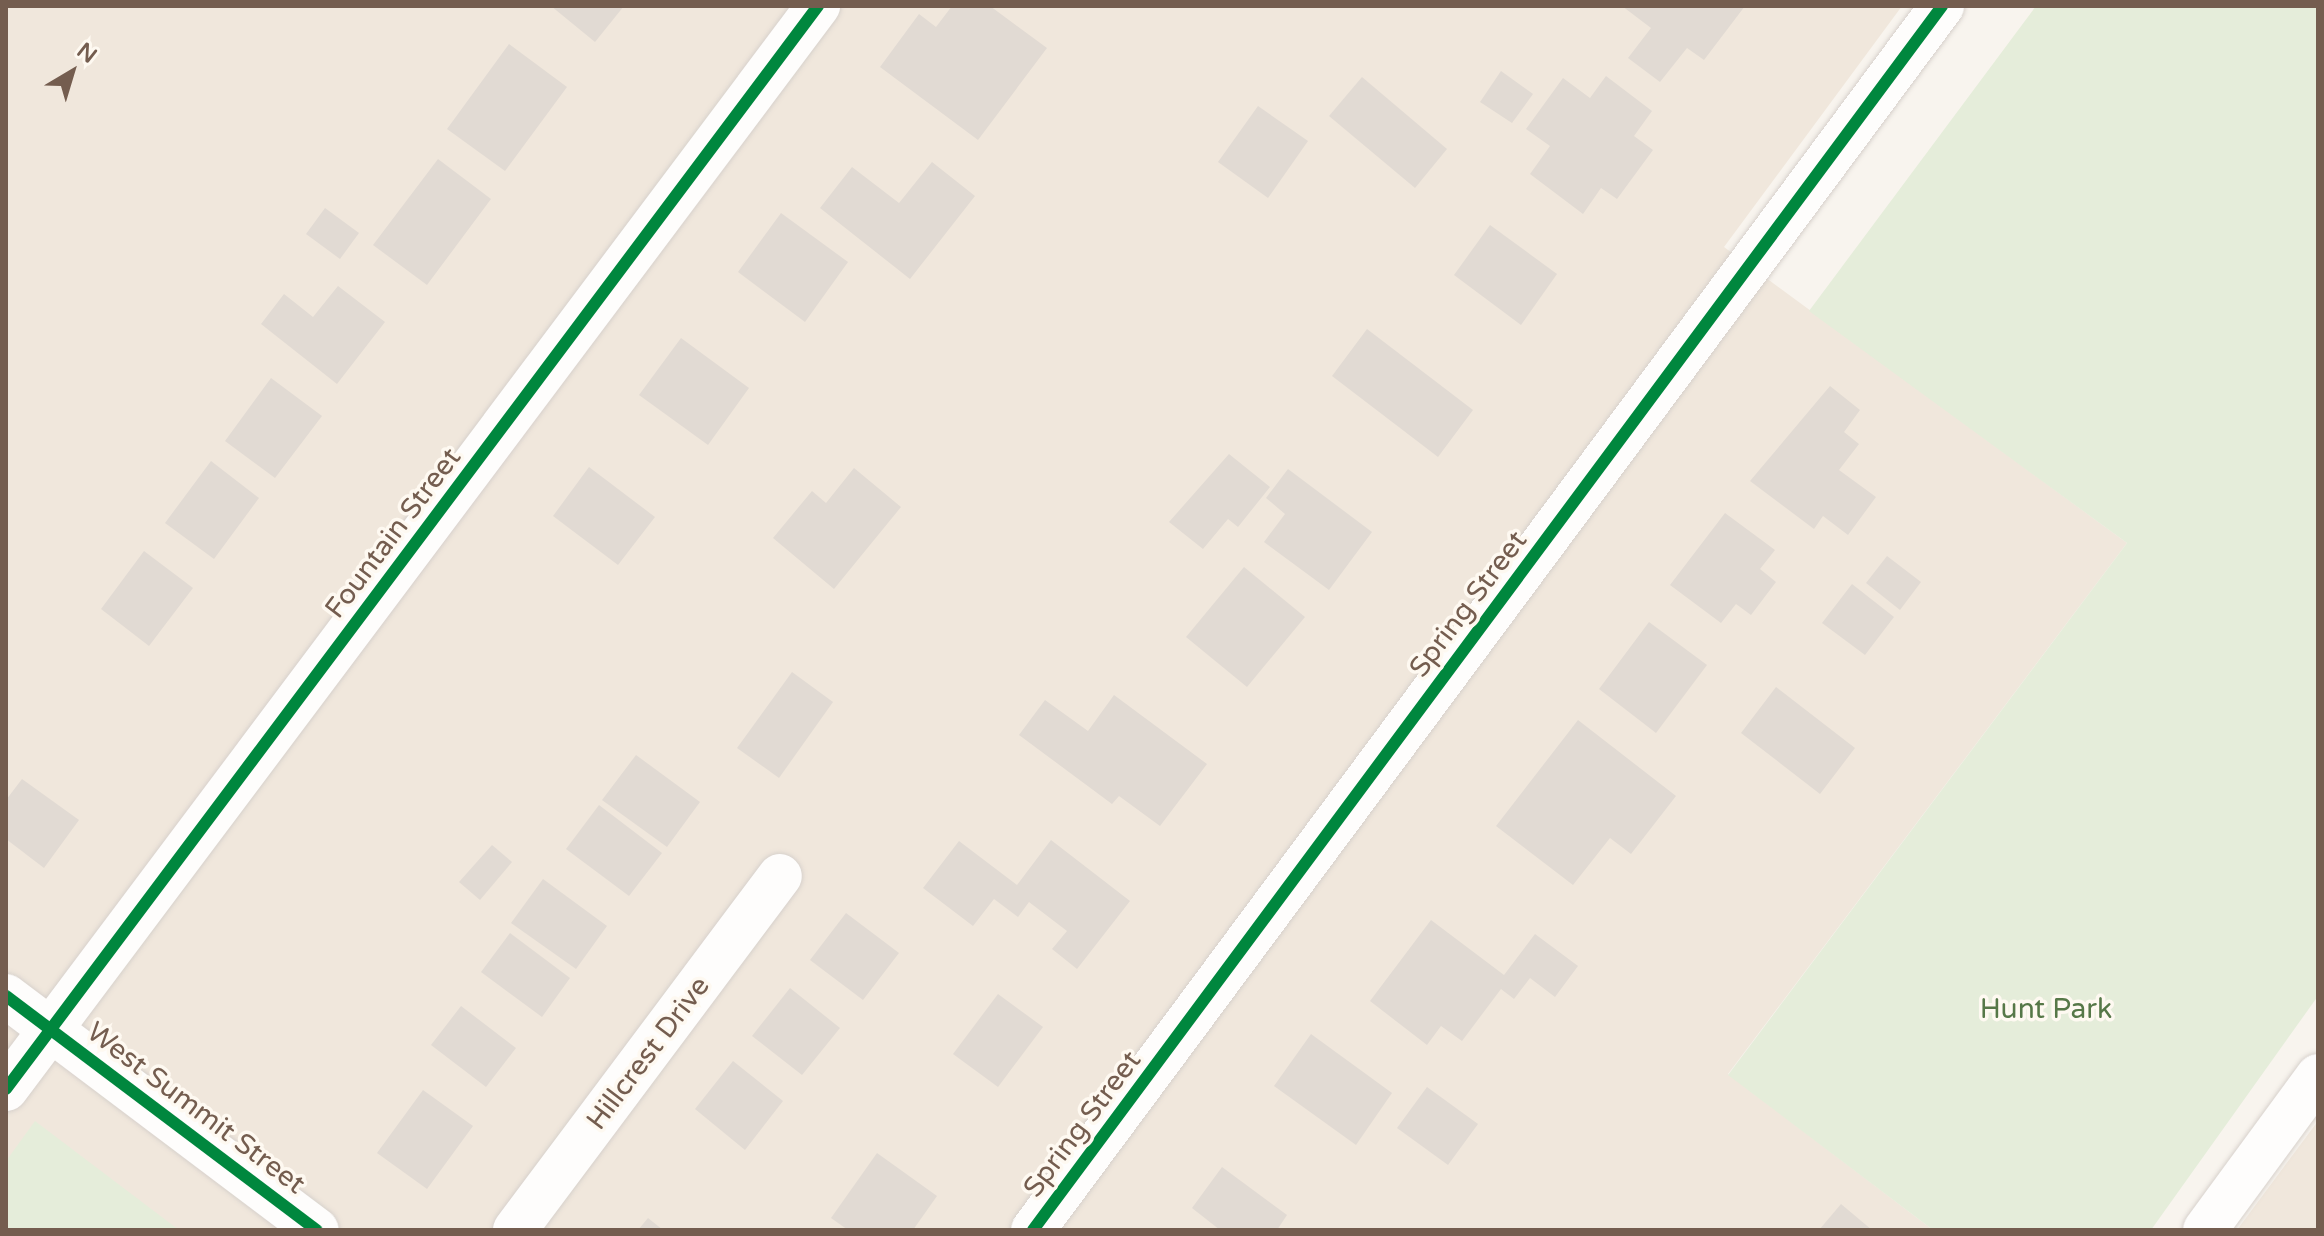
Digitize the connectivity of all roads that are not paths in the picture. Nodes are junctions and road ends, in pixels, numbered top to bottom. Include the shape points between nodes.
1 (818, 6) edge
2 (1942, 6) edge
3 (780, 876) dead end
4 (6, 996) edge
5 (51, 1029) junction
6 (2318, 1076) edge
7 (6, 1089) edge
8 (317, 1230) edge
9 (515, 1230) edge
10 (1033, 1230) edge
11 (2205, 1230) edge

1 - 5 street, Fountain Street
2 - 10 street, Spring Street
3 - 9 street, Hillcrest Drive
4 - 5 street, West Summit Street
5 - 7 street, Fountain Street
5 - 8 street, West Summit Street
6 - 11 street

